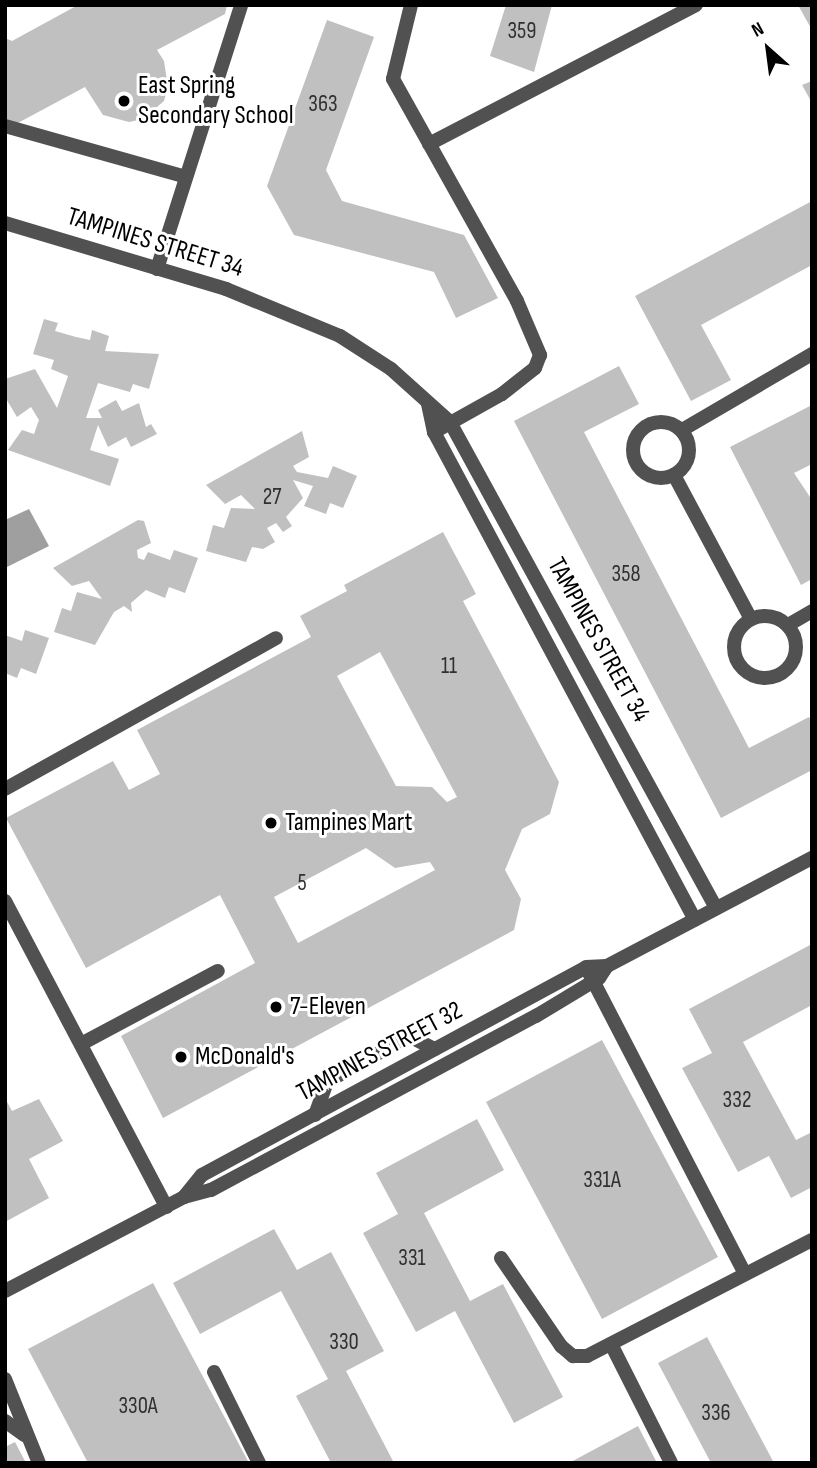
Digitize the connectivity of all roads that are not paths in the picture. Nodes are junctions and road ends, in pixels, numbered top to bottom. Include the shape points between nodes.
1 (241, 5) edge
2 (411, 5) edge
3 (696, 5) edge
4 (5, 125) edge
5 (429, 144) junction
6 (186, 177) junction
7 (5, 223) edge
8 (157, 269) junction
9 (812, 354) edge
10 (428, 404) junction
11 (450, 422) junction
12 (681, 430) junction
13 (434, 432) junction
14 (674, 475) junction
15 (499, 510) junction
16 (482, 519) junction
17 (549, 601) junction
18 (812, 611) edge
19 (531, 612) junction
20 (751, 619) junction
21 (789, 625) junction
22 (276, 638) dead end
23 (5, 789) edge
24 (812, 858) edge
25 (5, 901) edge
26 (716, 908) junction
27 (695, 920) junction
28 (607, 966) junction
29 (586, 967) junction
30 (218, 971) dead end
31 (593, 982) junction
32 (81, 1044) junction
33 (435, 1049) junction
34 (315, 1115) junction
35 (184, 1197) junction
36 (166, 1207) junction
37 (812, 1240) edge
38 (500, 1258) dead end
39 (745, 1274) junction
40 (5, 1292) edge
41 (611, 1344) junction
42 (214, 1372) dead end
43 (5, 1379) edge
44 (5, 1421) edge
45 (24, 1435) junction
46 (39, 1463) edge
47 (259, 1463) edge
48 (671, 1463) edge

1 - 6 street
2 - 5 street via 393,79
3 - 5 street
4 - 6 street
5 - 11 street via 517,301 540,355 535,368 502,394
6 - 8 street
7 - 8 street, TAMPINES STREET 34
8 - 10 street, TAMPINES STREET 34 via 226,289 340,337 391,369
9 - 12 street
10 - 11 street, TAMPINES STREET 34
10 - 13 street, TAMPINES STREET 34
11 - 13 street
11 - 15 street, TAMPINES STREET 34
12 - 14 street via 690,449
12 - 14 street via 653,423 633,445 644,473
13 - 16 street, TAMPINES STREET 34
14 - 20 street
15 - 16 street
15 - 17 street, TAMPINES STREET 34
16 - 19 street, TAMPINES STREET 34
17 - 19 street
17 - 26 street, TAMPINES STREET 34
18 - 21 street
19 - 27 street, TAMPINES STREET 34
20 - 21 street via 771,616
20 - 21 street via 734,647 741,668 760,679 782,674 796,657
22 - 23 street
24 - 26 street, TAMPINES STREET 32
25 - 32 street
26 - 27 street, TAMPINES STREET 32
27 - 28 street, TAMPINES STREET 32
28 - 29 street, TAMPINES STREET 32
28 - 31 street, TAMPINES STREET 32
29 - 31 street
29 - 33 street, TAMPINES STREET 32
30 - 32 street
31 - 35 street, TAMPINES STREET 32 via 211,1190
31 - 39 street
32 - 36 street
33 - 34 street, TAMPINES STREET 32
33 - 34 street via 409,1036 327,1082
34 - 35 street, TAMPINES STREET 32 via 202,1175
35 - 36 street, TAMPINES STREET 32
36 - 40 street, TAMPINES STREET 32
37 - 39 street
38 - 41 street via 573,1356
39 - 41 street
41 - 48 street
42 - 47 street
43 - 45 street via 24,1415
44 - 45 street
45 - 46 street

